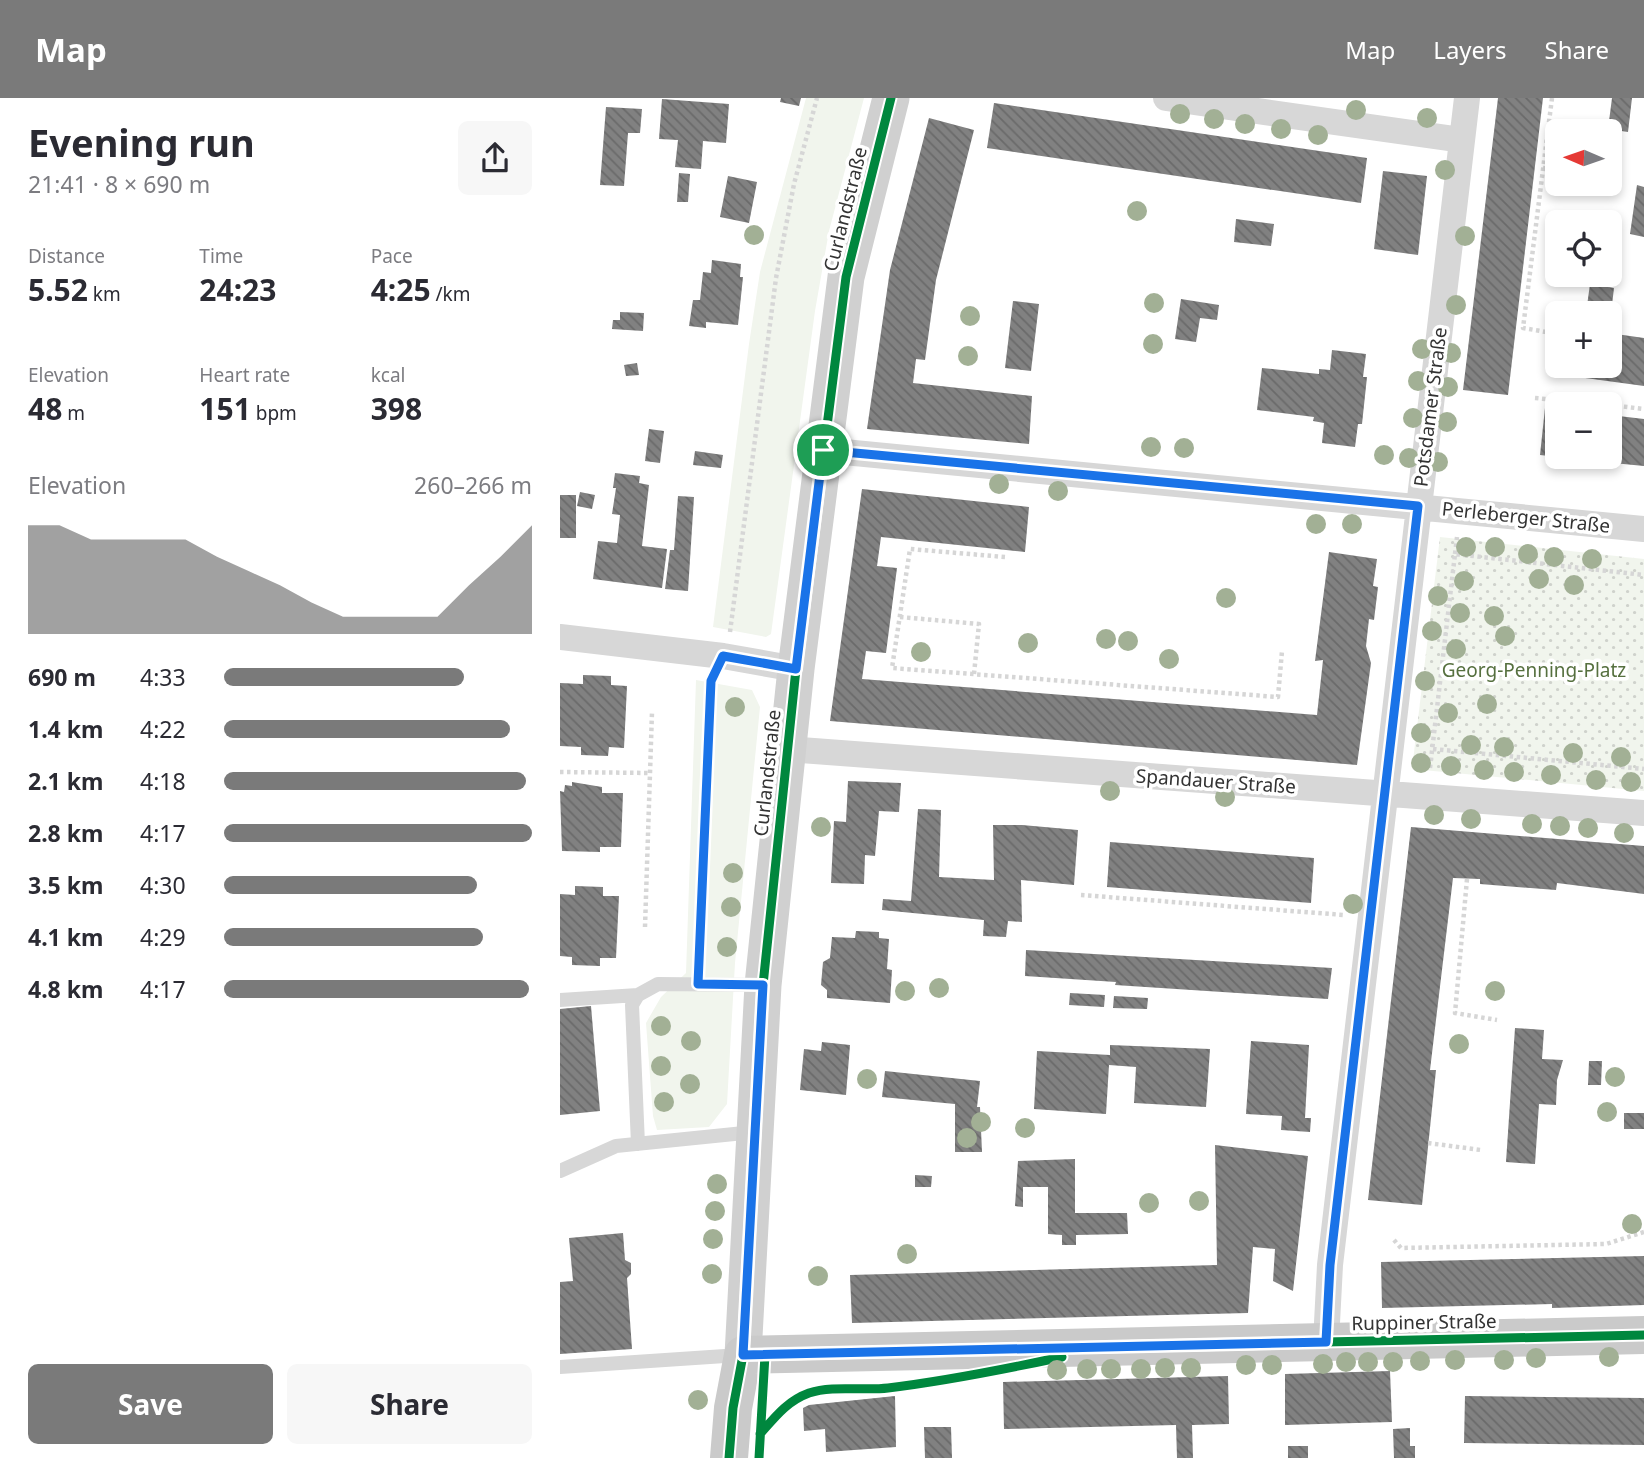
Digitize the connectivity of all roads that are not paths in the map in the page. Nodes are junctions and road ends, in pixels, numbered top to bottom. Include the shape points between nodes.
1 (891, 98) edge
2 (1166, 98) edge
3 (1467, 98) edge
4 (1462, 140) junction
5 (823, 450) junction
6 (1418, 506) junction
7 (1644, 529) edge
8 (560, 637) edge
9 (796, 669) junction
10 (787, 749) junction
11 (1385, 792) junction
12 (1644, 813) edge
13 (763, 985) junction
14 (638, 995) junction
15 (560, 1000) edge
16 (754, 1132) junction
17 (638, 1144) junction
18 (560, 1171) edge
19 (1644, 1335) edge
20 (1326, 1342) junction
21 (743, 1355) junction
22 (560, 1367) edge
23 (729, 1458) edge

1 - 5 main road, Curlandstraße via 846,277
2 - 4 street
3 - 4 street, Potsdamer Straße
4 - 6 street, Potsdamer Straße
5 - 6 street, Perleberger Straße
5 - 9 main road, Curlandstraße
6 - 7 street, Perleberger Straße
6 - 11 street, Potsdamer Straße
8 - 9 street
9 - 10 main road, Curlandstraße
10 - 11 street, Spandauer Straße
10 - 13 main road, Curlandstraße
11 - 12 street, Spandauer Straße
11 - 20 street, Potsdamer Straße via 1330,1265
13 - 14 lane via 658,984
13 - 16 main road, Curlandstraße
14 - 15 lane
14 - 17 lane via 632,1005
16 - 17 lane
16 - 21 main road, Curlandstraße
17 - 18 lane via 616,1146
19 - 20 main road, Ruppiner Straße
20 - 21 main road, Ruppiner Straße
21 - 22 lane
21 - 23 main road, Curlandstraße

